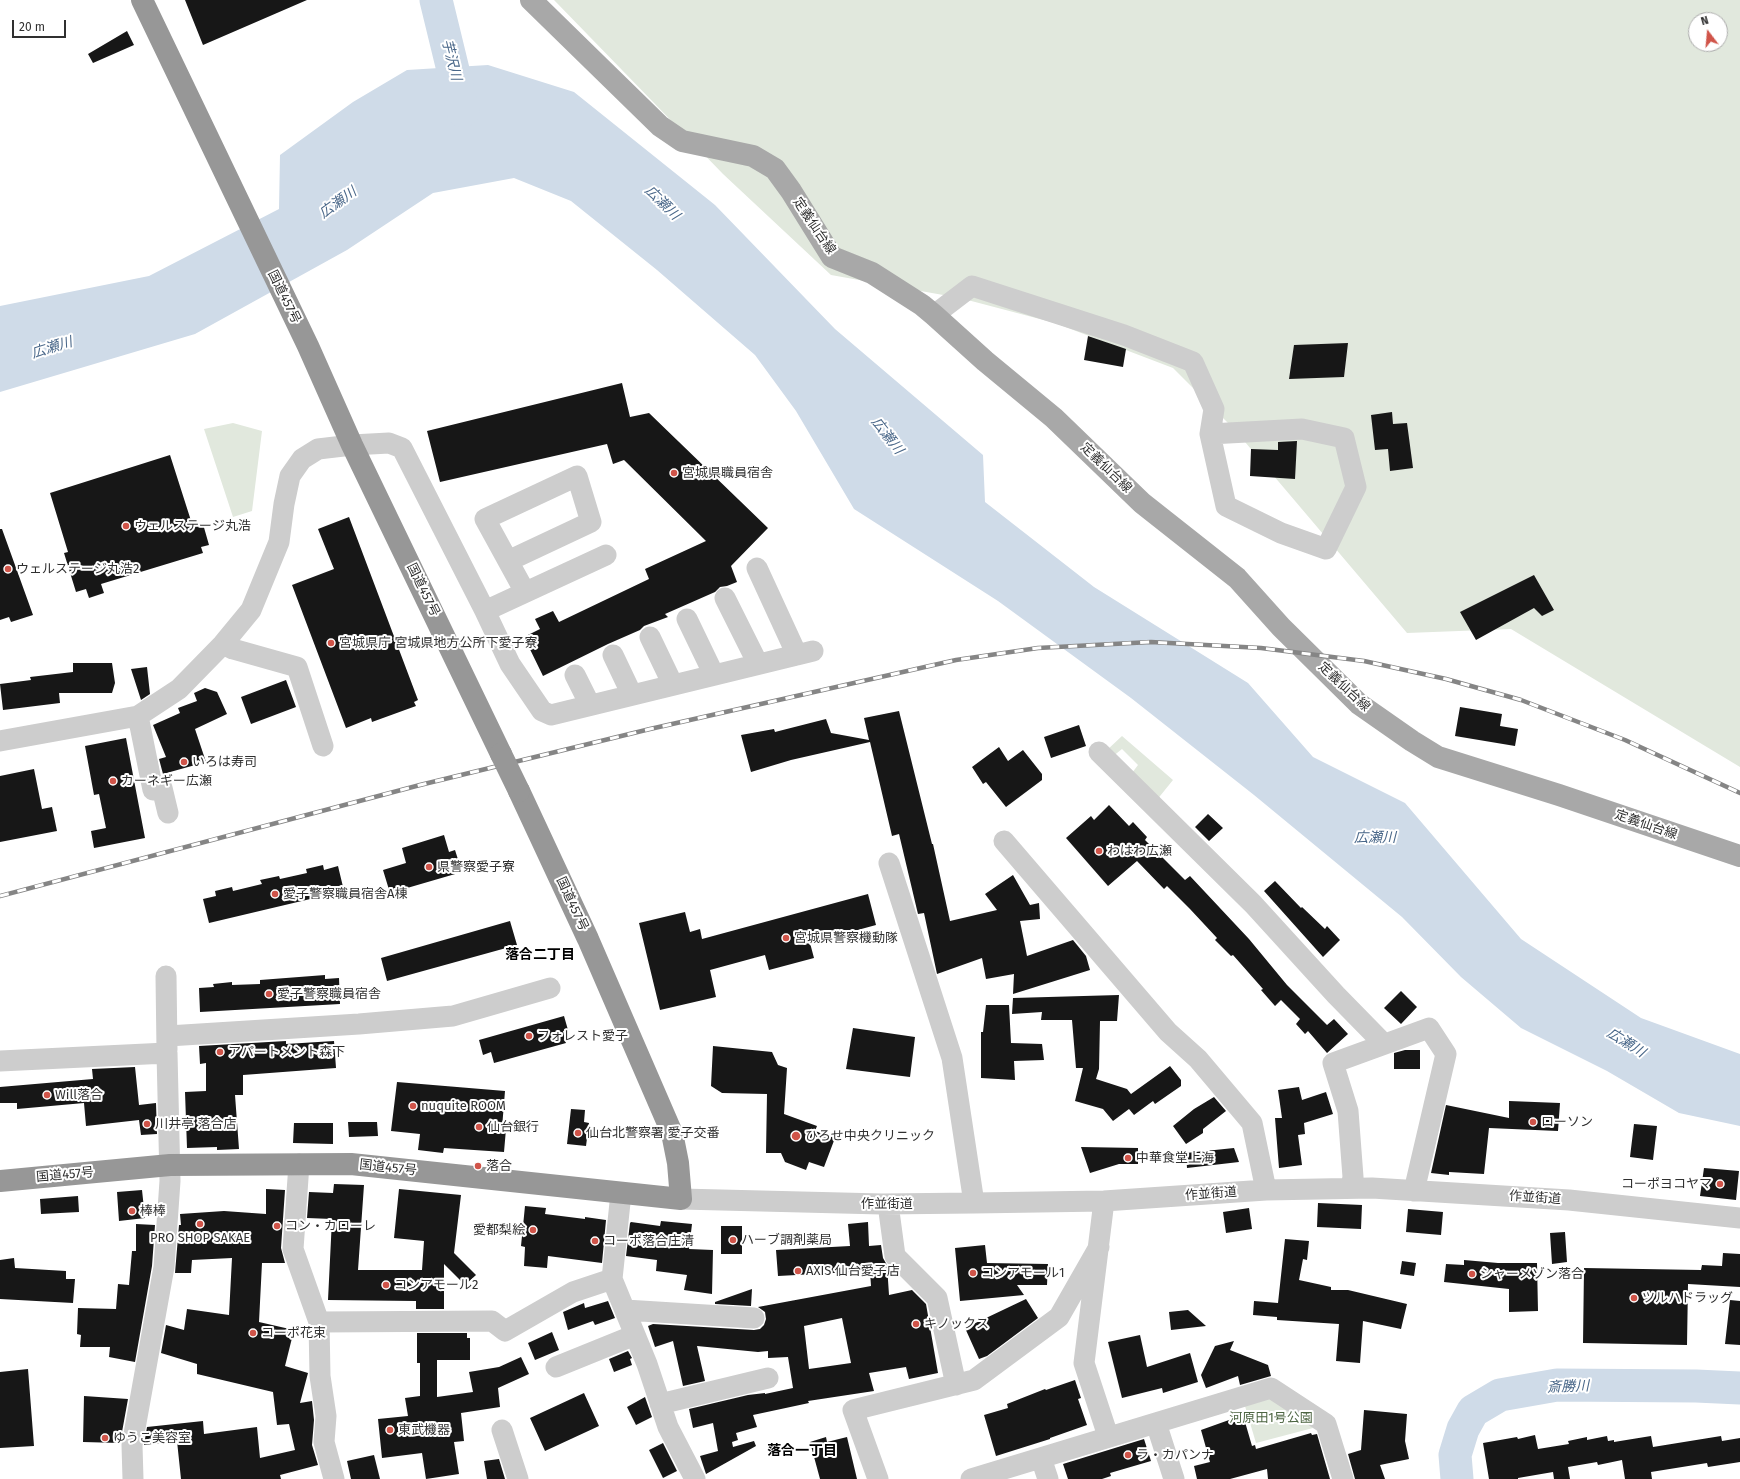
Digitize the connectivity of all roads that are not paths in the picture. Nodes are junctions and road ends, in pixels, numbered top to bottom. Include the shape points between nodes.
1 (142, 0) edge
2 (531, 0) edge
3 (934, 315) junction
4 (1210, 434) junction
5 (352, 445) junction
6 (606, 555) dead end
7 (508, 561) junction
8 (757, 568) dead end
9 (525, 592) junction
10 (725, 598) dead end
11 (485, 611) junction
12 (687, 619) dead end
13 (650, 637) dead end
14 (228, 647) junction
15 (613, 655) dead end
16 (758, 664) junction
17 (576, 675) dead end
18 (714, 675) junction
19 (673, 685) junction
20 (632, 695) junction
21 (590, 706) junction
22 (138, 716) junction
23 (0, 741) edge
24 (323, 746) dead end
25 (1099, 752) dead end
26 (168, 813) dead end
27 (1004, 841) dead end
28 (1740, 856) edge
29 (889, 863) dead end
30 (166, 976) dead end
31 (550, 988) dead end
32 (1383, 1043) junction
33 (168, 1044) junction
34 (0, 1061) edge
35 (299, 1164) junction
36 (170, 1166) junction
37 (0, 1181) edge
38 (1351, 1188) junction
39 (1266, 1190) junction
40 (1414, 1190) junction
41 (621, 1193) junction
42 (681, 1199) junction
43 (1104, 1201) junction
44 (888, 1204) junction
45 (974, 1204) junction
46 (1740, 1218) edge
47 (1099, 1247) junction
48 (612, 1279) junction
49 (625, 1310) junction
50 (754, 1318) dead end
51 (319, 1322) junction
52 (635, 1335) junction
53 (556, 1367) dead end
54 (768, 1378) dead end
55 (956, 1385) junction
56 (660, 1404) junction
57 (1156, 1423) junction
58 (502, 1430) dead end
59 (1108, 1436) junction
60 (1041, 1458) junction
61 (133, 1479) edge
62 (334, 1479) edge
63 (518, 1479) edge
64 (695, 1479) edge
65 (878, 1479) edge
66 (971, 1479) edge
67 (1048, 1479) edge
68 (1174, 1479) edge
69 (1344, 1479) edge

1 - 5 highway, 国道457号 via 308,346
2 - 3 main road, 定義仙台線 via 660,126 682,140 753,156 775,169 832,257 872,273
3 - 4 street via 972,286 1124,335 1193,362 1214,409
3 - 28 main road, 定義仙台線 via 1054,418 1142,503 1237,578 1281,627 1359,704 1412,741 1438,757
4 - 4 street via 1226,506 1281,533 1326,549 1356,487 1344,438 1302,429
5 - 11 street via 389,443 402,448
5 - 14 street via 318,449 302,458 290,476 278,542 251,610
5 - 42 highway, 国道457号, bridge via 588,938 672,1133
6 - 9 street
7 - 7 street via 485,519 577,476 591,522
7 - 9 street
8 - 16 street via 805,653
9 - 11 street
10 - 16 street
11 - 21 street via 510,664 542,711 551,715
12 - 18 street
13 - 19 street
14 - 22 street via 179,689
14 - 24 street via 297,667
15 - 20 street
16 - 18 street
17 - 21 street
18 - 19 street
19 - 20 street
20 - 21 street
22 - 23 street
22 - 26 street via 153,790 162,788
25 - 32 street via 1253,904
27 - 39 street via 1168,1032 1198,1059 1252,1123
29 - 45 street via 952,1058
30 - 33 street
31 - 33 street via 453,1016
32 - 38 street via 1333,1063 1348,1111 1353,1177
32 - 40 street via 1429,1028 1446,1054
33 - 34 street
33 - 36 street
35 - 36 highway, 国道457号
35 - 41 highway, 国道457号 via 351,1164
35 - 51 street via 292,1249
36 - 37 highway, 国道457号
36 - 61 street via 164,1267 132,1445
38 - 39 street, 作並街道
38 - 40 street, 作並街道
39 - 43 street, 作並街道
40 - 46 street, 作並街道 via 1569,1200
41 - 42 highway, 国道457号
41 - 48 street
42 - 44 street, 作並街道
43 - 45 street, 作並街道
43 - 47 street
44 - 45 street, 作並街道
44 - 55 street via 895,1256 937,1298
47 - 55 street via 1059,1317 974,1380
47 - 59 street via 1084,1363
48 - 49 street
48 - 51 street via 573,1292 505,1331 492,1321
49 - 50 street
49 - 52 street
51 - 62 street via 320,1376 326,1416 324,1442
52 - 53 street
52 - 56 street
54 - 56 street
55 - 65 street via 853,1410
56 - 64 street via 668,1426
57 - 59 street
57 - 68 street
57 - 69 street via 1271,1388 1326,1424
58 - 63 street
59 - 60 street
60 - 66 street
60 - 67 street

